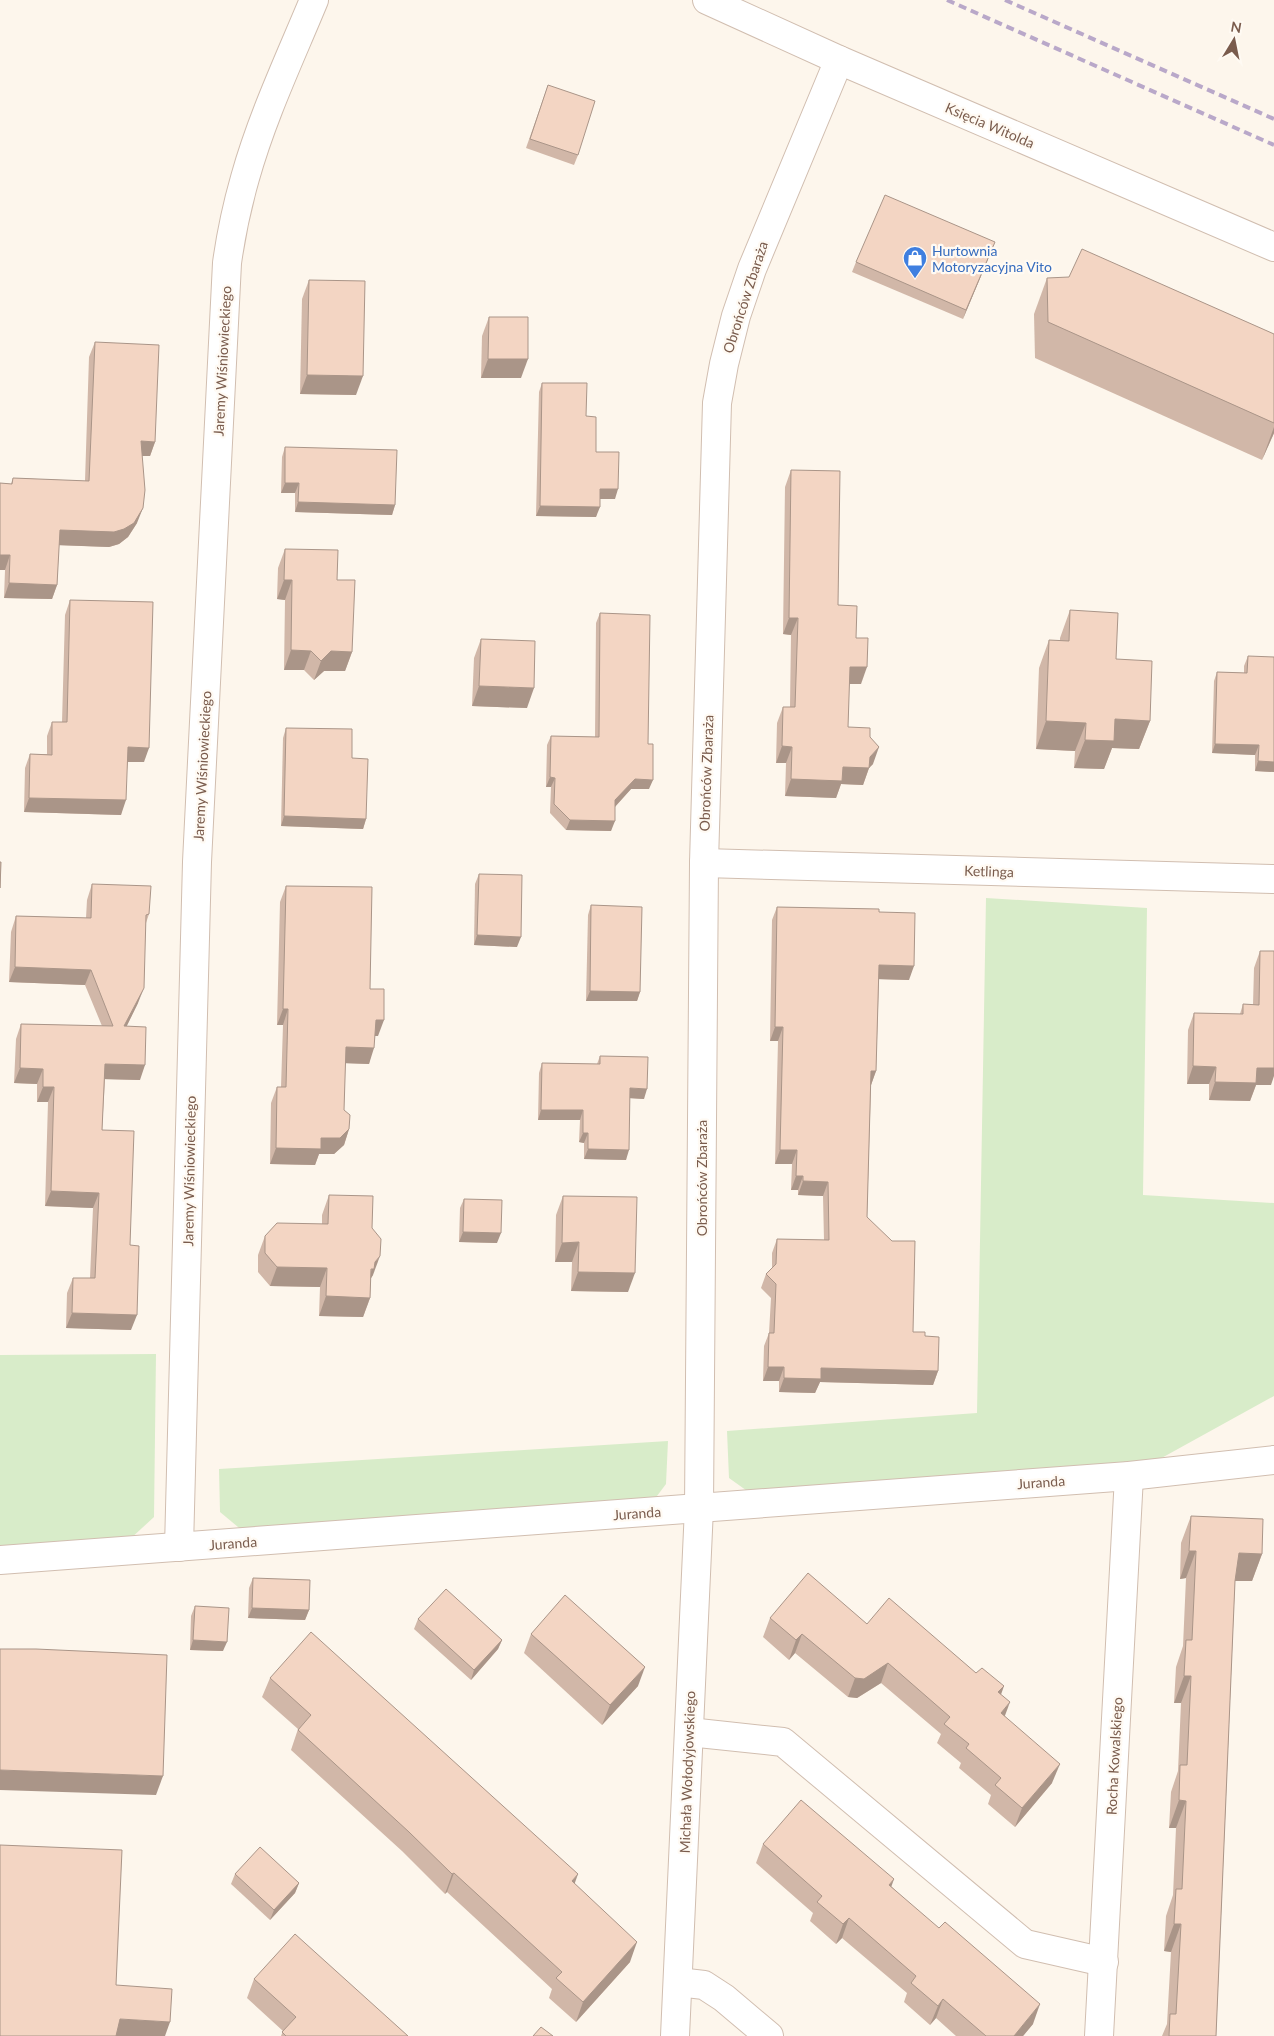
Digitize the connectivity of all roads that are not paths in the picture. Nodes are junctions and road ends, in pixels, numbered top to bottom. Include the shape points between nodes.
1 (314, 0) edge
2 (707, 0) edge
3 (839, 60) junction
4 (1274, 247) edge
5 (704, 863) junction
6 (1274, 879) edge
7 (1274, 1460) edge
8 (1129, 1476) junction
9 (699, 1508) junction
10 (179, 1547) junction
11 (0, 1560) edge
12 (689, 1732) junction
13 (1104, 1962) junction
14 (678, 1982) junction
15 (676, 2036) edge
16 (769, 2036) edge
17 (1099, 2036) edge

1 - 10 street, Jaremy Wiśniowieckiego via 245,176 227,264 197,862
2 - 3 street, Księcia Witolda
3 - 4 street, Księcia Witolda
3 - 5 street, Obrońców Zbaraża via 752,269 736,316 718,397
5 - 6 street, Ketlinga
5 - 9 street, Obrońców Zbaraża
7 - 8 street, Juranda
8 - 9 street, Juranda
8 - 13 street, Rocha Kowalskiego
9 - 10 street, Juranda
9 - 12 street, Michała Wołodyjowskiego
10 - 11 street, Juranda
12 - 13 street via 783,1742 1025,1944
12 - 14 street, Michała Wołodyjowskiego
13 - 17 street, Rocha Kowalskiego
14 - 15 street, Michała Wołodyjowskiego
14 - 16 street via 704,1985

